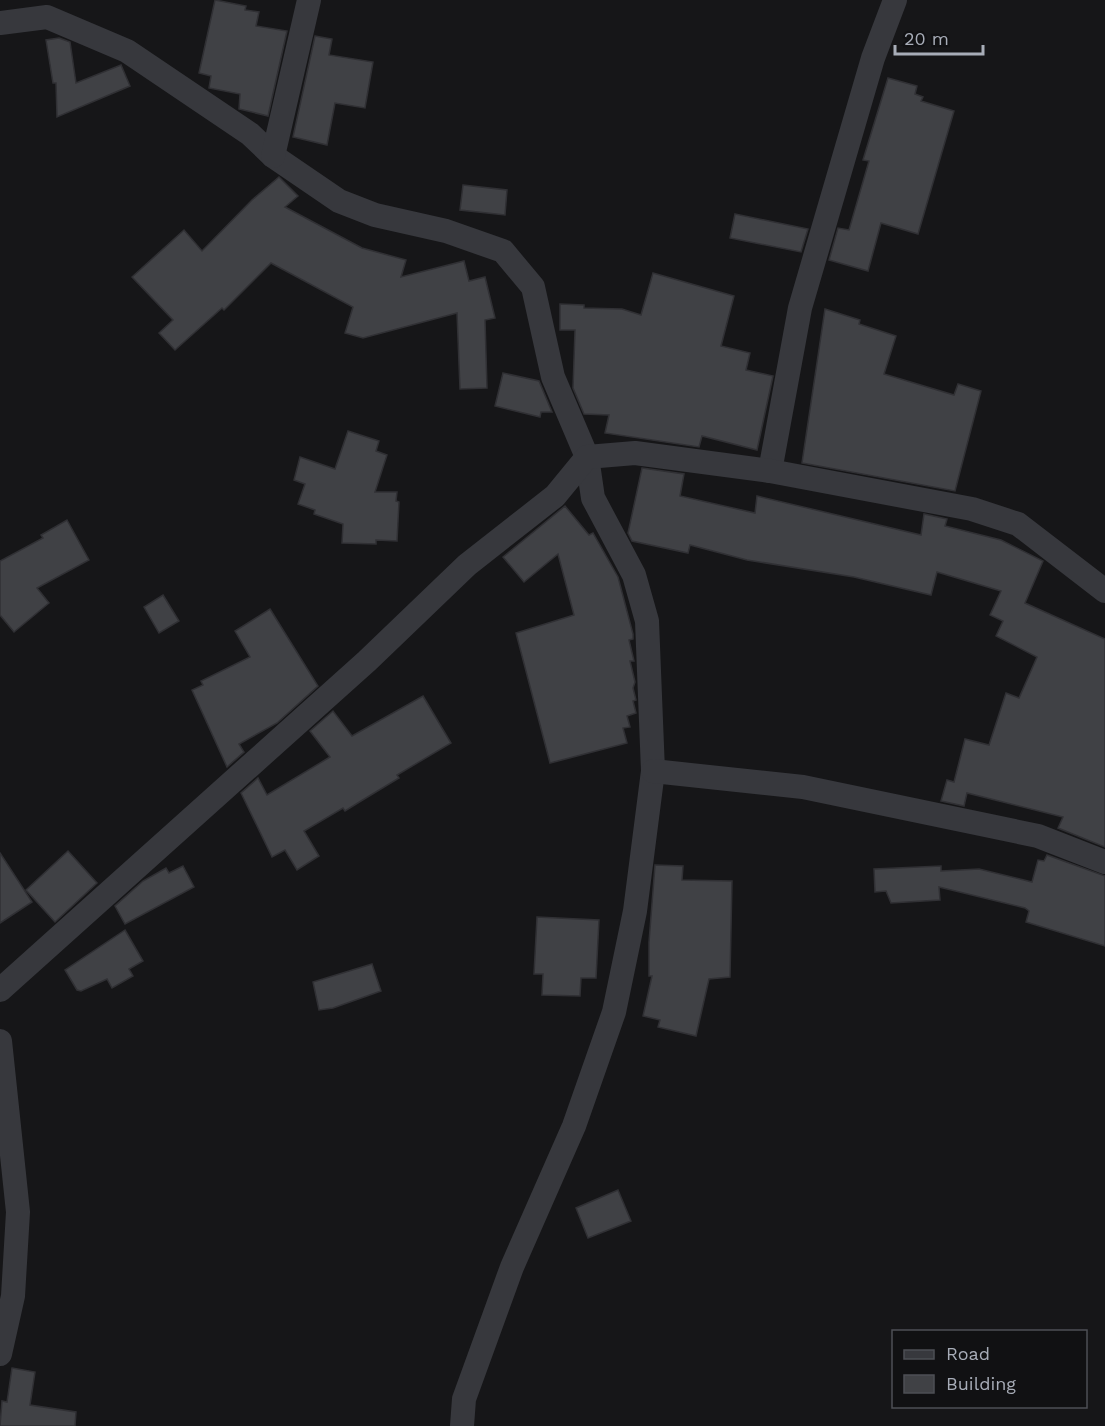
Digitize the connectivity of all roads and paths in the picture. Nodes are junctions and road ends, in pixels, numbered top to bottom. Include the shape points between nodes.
1 (309, 0) edge
2 (895, 0) edge
3 (0, 22) edge
4 (273, 156) junction
5 (587, 457) junction
6 (770, 471) junction
7 (1105, 591) edge
8 (653, 771) junction
9 (1105, 862) edge
10 (0, 990) edge
11 (0, 1041) edge
12 (0, 1354) edge
13 (462, 1426) edge

1 - 4 street
2 - 6 street via 873,58 800,308
3 - 4 street via 47,17 127,51 250,134
4 - 5 street via 339,201 503,251 533,287 553,376
5 - 6 street via 635,453
5 - 8 street via 593,498 634,575 646,621
5 - 10 street via 555,496 467,565 358,669
6 - 7 street via 972,509 1018,524
8 - 9 street via 803,787 1038,836
8 - 13 street via 635,911 614,1012 574,1126 508,1278 464,1399
11 - 12 street via 18,1212 13,1296

